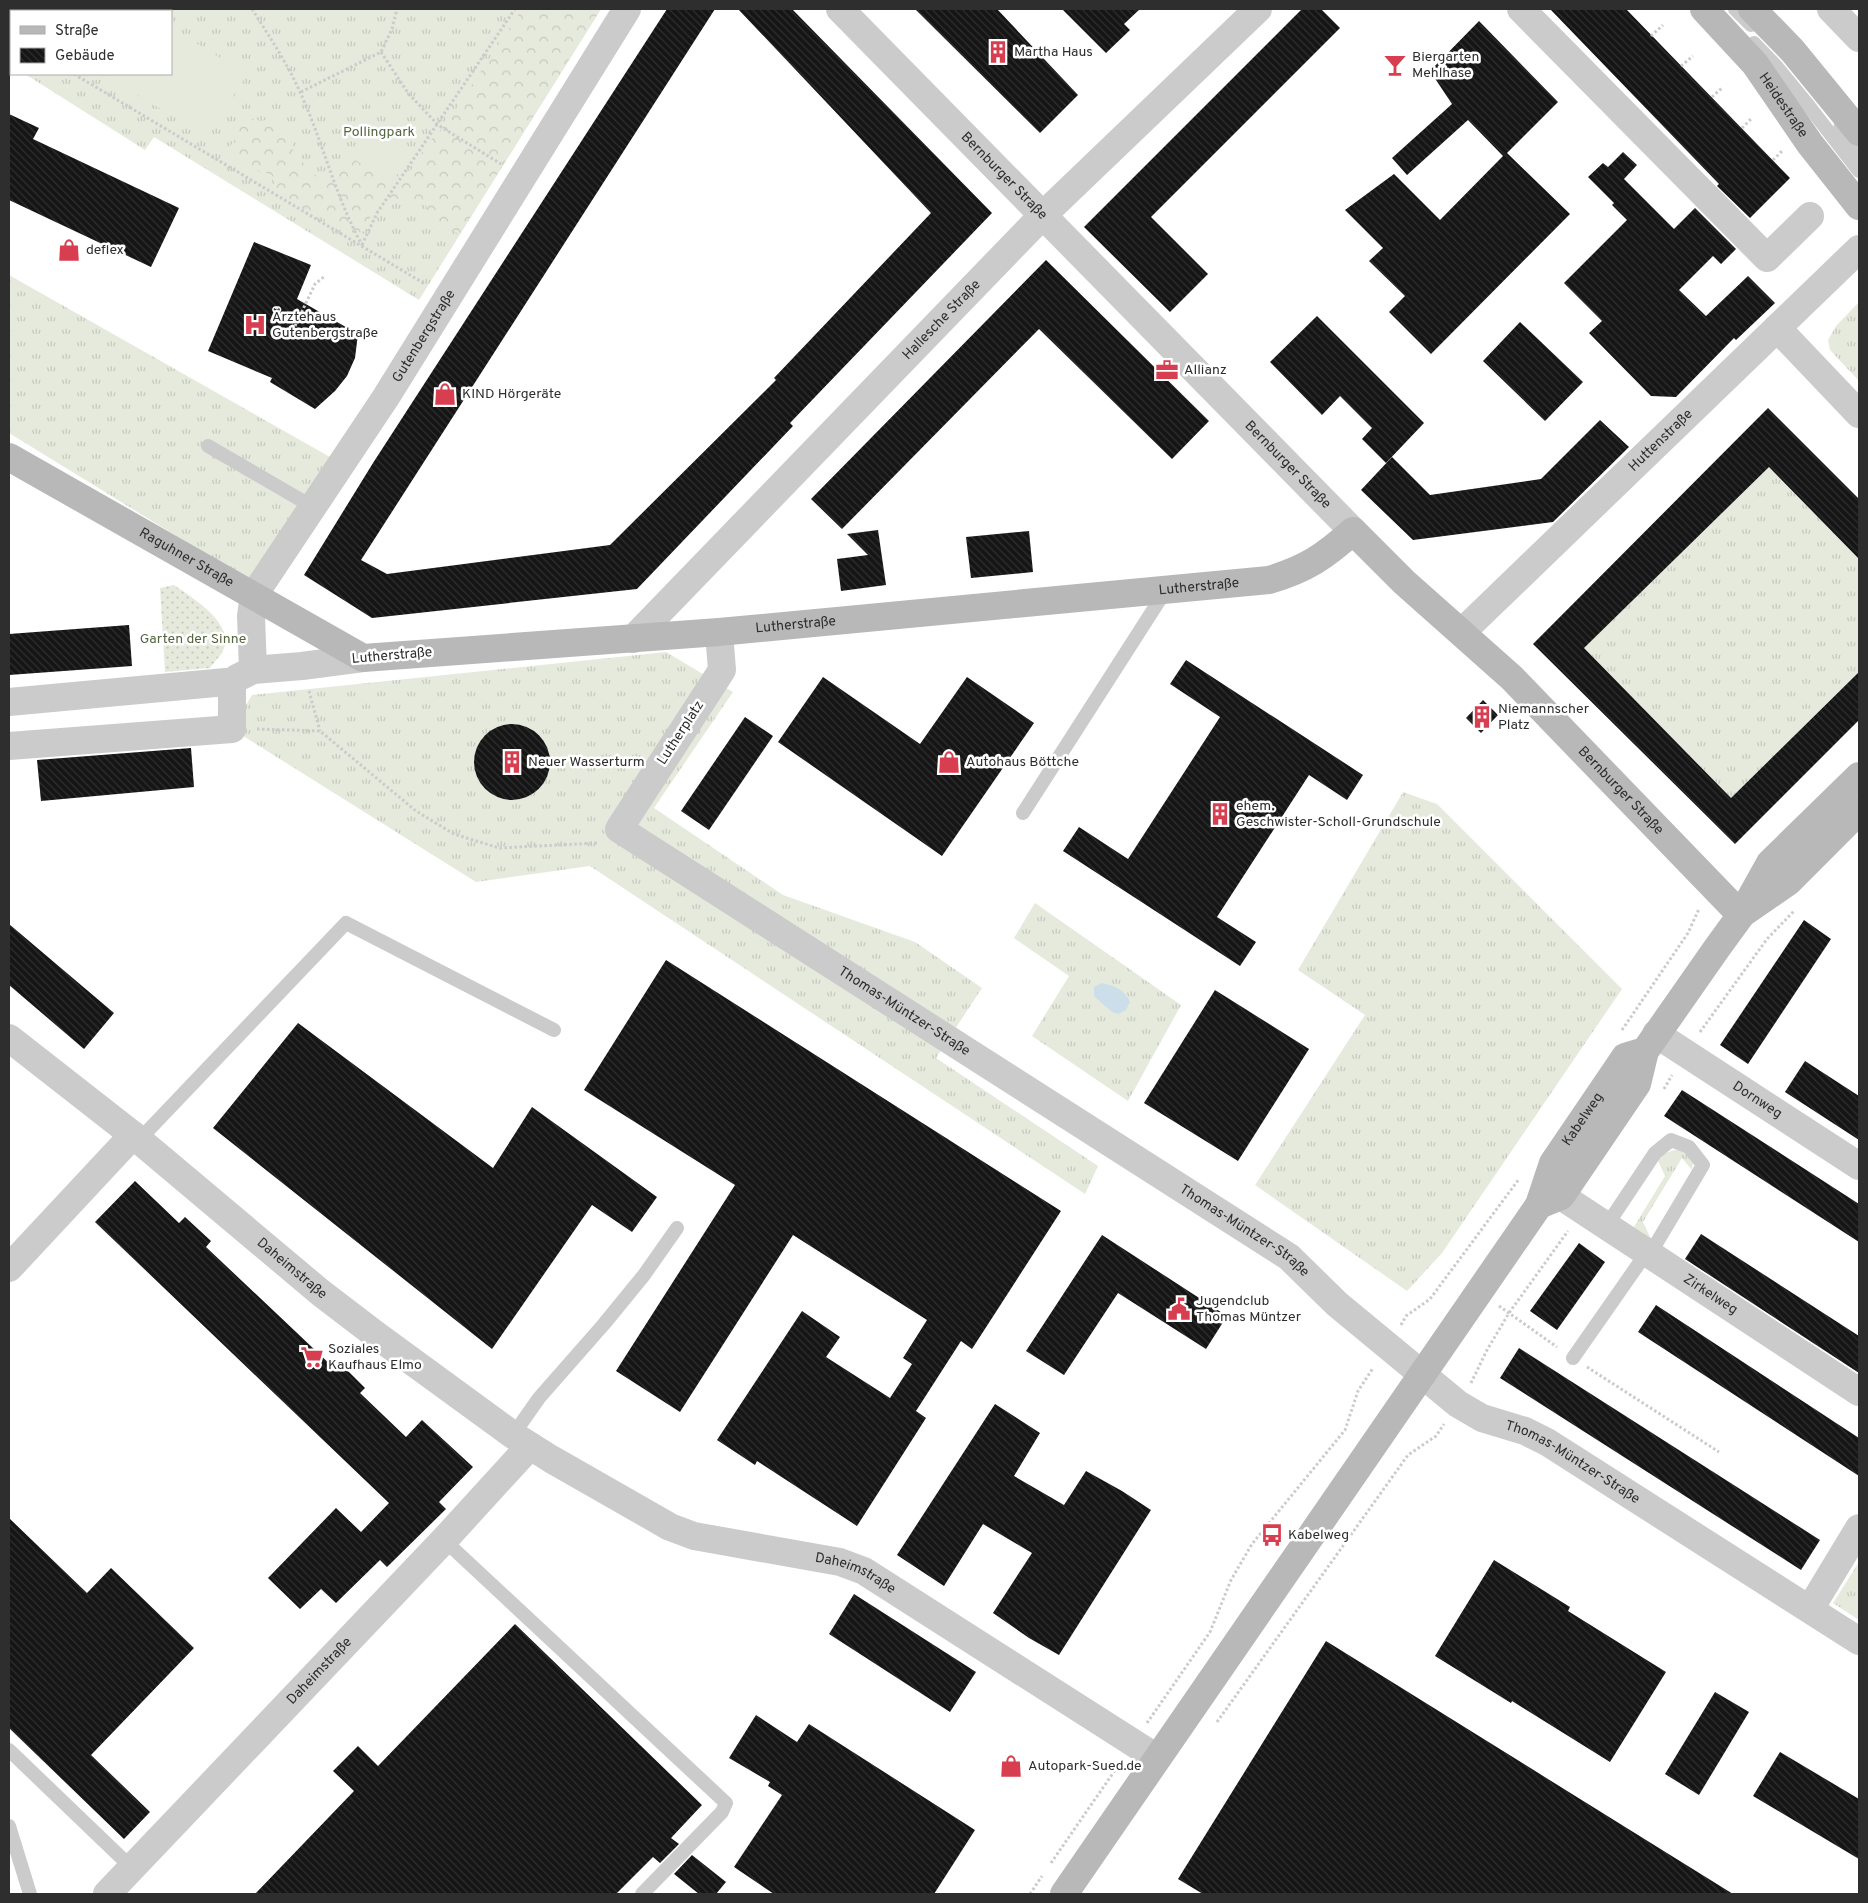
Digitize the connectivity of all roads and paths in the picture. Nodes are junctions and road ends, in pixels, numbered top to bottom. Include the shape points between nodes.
1 (252, 9) edge
2 (397, 9) edge
3 (515, 9) edge
4 (627, 9) edge
5 (840, 9) edge
6 (1258, 9) edge
7 (1521, 9) edge
8 (1704, 9) edge
9 (1720, 9) edge
10 (1736, 9) edge
11 (1752, 9) edge
12 (1831, 9) edge
13 (1663, 25) dead end
14 (1651, 36) dead end
15 (1859, 38) edge
16 (381, 52) junction
17 (1693, 56) dead end
18 (1681, 66) dead end
19 (76, 75) edge
20 (1723, 87) dead end
21 (300, 92) junction
22 (1712, 97) dead end
23 (1752, 118) dead end
24 (438, 125) junction
25 (1742, 128) dead end
26 (1859, 132) edge
27 (1786, 146) dead end
28 (1859, 154) edge
29 (1773, 160) dead end
30 (1859, 171) edge
31 (521, 177) junction
32 (1859, 206) edge
33 (1042, 216) junction
34 (1810, 216) dead end
35 (362, 246) junction
36 (1859, 249) edge
37 (325, 276) dead end
38 (447, 298) junction
39 (295, 326) dead end
40 (1777, 328) junction
41 (1859, 414) edge
42 (208, 446) dead end
43 (9, 457) edge
44 (313, 507) junction
45 (1353, 531) junction
46 (1166, 590) junction
47 (254, 595) junction
48 (719, 632) junction
49 (1462, 632) junction
50 (633, 639) junction
51 (363, 658) junction
52 (302, 666) junction
53 (253, 670) junction
54 (226, 682) junction
55 (9, 702) edge
56 (232, 729) junction
57 (320, 731) junction
58 (9, 746) edge
59 (1859, 776) edge
60 (1859, 812) edge
61 (1023, 813) dead end
62 (619, 828) junction
63 (1715, 889) junction
64 (1741, 915) junction
65 (554, 1030) dead end
66 (1621, 1031) dead end
67 (9, 1038) edge
68 (1651, 1043) junction
69 (136, 1137) junction
70 (1859, 1166) edge
71 (1520, 1178) dead end
72 (1550, 1201) junction
73 (1607, 1225) junction
74 (677, 1228) dead end
75 (1648, 1253) junction
76 (9, 1268) edge
77 (1479, 1292) junction
78 (1387, 1345) junction
79 (1573, 1358) junction
80 (1422, 1375) junction
81 (1859, 1392) edge
82 (1458, 1404) junction
83 (522, 1440) junction
84 (1720, 1452) dead end
85 (1859, 1528) edge
86 (444, 1540) junction
87 (1810, 1610) junction
88 (1859, 1641) edge
89 (1212, 1728) dead end
90 (1134, 1742) junction
91 (9, 1751) edge
92 (1157, 1758) junction
93 (9, 1826) edge
94 (132, 1868) junction
95 (30, 1894) edge
96 (107, 1894) edge
97 (642, 1894) edge
98 (1030, 1894) edge
99 (1064, 1894) edge

1 - 21 path
2 - 16 path
3 - 24 path
4 - 31 street, Gutenbergstraße
5 - 33 street, Bernburger Straße
6 - 33 street, Hallesche Straße
7 - 34 street via 1767,258
8 - 32 main road, Heidestraße via 1755,64 1810,144
9 - 30 lane via 1776,66
10 - 28 lane via 1807,86
11 - 26 main road via 1804,64
12 - 15 street
13 - 14 path
16 - 21 path
16 - 24 path via 408,93
17 - 18 path
19 - 35 path
20 - 22 path
21 - 35 path via 348,219
23 - 25 path
24 - 31 path
24 - 35 path via 377,213
27 - 29 path
31 - 38 street, Gutenbergstraße
33 - 45 street, Bernburger Straße
33 - 50 street, Hallesche Straße
35 - 38 path
36 - 40 street, Huttenstraße
37 - 39 path via 315,284
38 - 44 street, Gutenbergstraße
40 - 41 street
40 - 49 street, Huttenstraße
42 - 44 lane
43 - 47 main road, Raguhner Straße
44 - 47 street, Gutenbergstraße
45 - 46 main road, Lutherstraße via 1330,552 1293,573 1269,580
45 - 49 main road, Bernburger Straße via 1404,582
46 - 48 main road, Lutherstraße
46 - 61 lane
47 - 51 main road, Raguhner Straße
47 - 53 street, Gutenbergstraße via 251,616
48 - 50 main road, Lutherstraße
48 - 62 street, Lutherplatz via 722,670
49 - 63 main road, Bernburger Straße via 1512,678
50 - 51 main road, Lutherstraße
51 - 52 street, Lutherstraße
52 - 53 street, Lutherstraße
52 - 57 path
53 - 54 street, Lutherstraße
54 - 55 street, Lutherstraße
54 - 56 street via 232,689
56 - 57 path
56 - 58 street
57 - 62 path via 416,811 454,834 490,846 601,843
59 - 64 main road, Kabelweg via 1770,863
60 - 64 main road, Kabelweg via 1788,882
62 - 78 street, Thomas-Müntzer-Straße via 1288,1257 1337,1304
63 - 64 main road, Bernburger Straße
63 - 66 path via 1702,901 1688,934
64 - 68 main road, Kabelweg
65 - 69 lane via 346,923
67 - 69 street, Daheimstraße
68 - 70 street, Dornweg
68 - 72 main road, Kabelweg via 1626,1057 1558,1155 1553,1163
69 - 76 street
69 - 83 street, Daheimstraße via 376,1336
71 - 78 path via 1430,1299 1406,1316
72 - 73 street, Zirkelweg
72 - 77 main road, Kabelweg
73 - 75 street, Zirkelweg
73 - 75 lane via 1655,1153 1672,1140 1689,1147 1703,1165
74 - 83 lane via 644,1275 539,1398
75 - 79 lane
75 - 81 street, Zirkelweg
77 - 79 path
77 - 80 main road, Kabelweg
78 - 80 street, Thomas-Müntzer-Straße
78 - 90 path via 1358,1391 1345,1430 1252,1544 1231,1580 1210,1632
79 - 84 path
80 - 82 street, Thomas-Müntzer-Straße
80 - 92 main road, Kabelweg
82 - 87 street, Thomas-Müntzer-Straße via 1482,1418 1526,1431 1547,1442
82 - 89 path via 1436,1436 1408,1455
83 - 86 street, Daheimstraße
83 - 90 street, Daheimstraße via 670,1527 694,1536 840,1562 864,1571
85 - 87 street
86 - 94 street, Daheimstraße
86 - 97 lane via 726,1803 722,1812
87 - 88 street, Thomas-Müntzer-Straße
90 - 92 street, Daheimstraße
90 - 98 path
91 - 94 lane
92 - 99 main road, Kabelweg
93 - 95 lane
94 - 96 street, Daheimstraße

